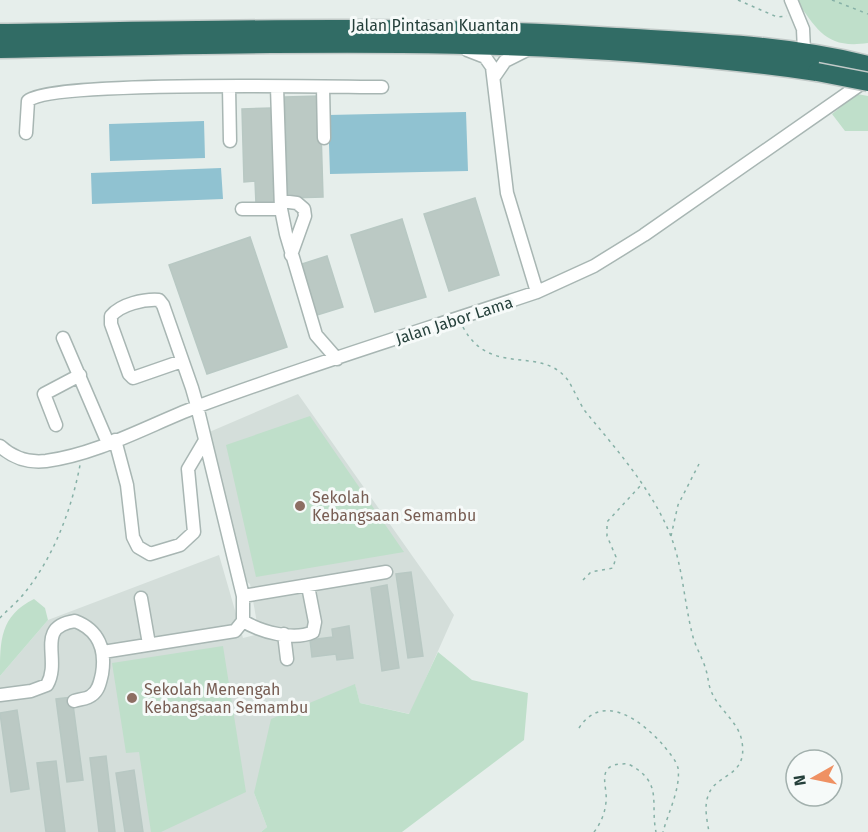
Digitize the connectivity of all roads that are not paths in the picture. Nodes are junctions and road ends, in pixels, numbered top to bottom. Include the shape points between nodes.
1 (793, 2) edge
2 (0, 33) edge
3 (449, 44) junction
4 (537, 46) junction
5 (0, 49) edge
6 (814, 59) junction
7 (868, 65) edge
8 (494, 77) junction
9 (868, 81) edge
10 (229, 87) junction
11 (277, 87) junction
12 (323, 87) junction
13 (382, 87) dead end
14 (26, 133) dead end
15 (324, 138) dead end
16 (230, 141) dead end
17 (281, 205) junction
18 (242, 209) dead end
19 (291, 255) junction
20 (537, 292) junction
21 (63, 338) dead end
22 (337, 358) junction
23 (182, 361) junction
24 (80, 375) junction
25 (196, 407) junction
26 (56, 425) dead end
27 (112, 442) junction
28 (204, 442) junction
29 (0, 446) edge
30 (386, 572) dead end
31 (308, 586) junction
32 (243, 596) junction
33 (141, 598) dead end
34 (243, 621) junction
35 (284, 634) junction
36 (149, 644) junction
37 (103, 652) junction
38 (288, 659) dead end
39 (0, 695) edge
40 (74, 701) dead end

1 - 6 street
2 - 6 highway, Jalan Pintasan Kuantan via 518,32 692,41
3 - 4 highway, Jalan Pintasan Kuantan
3 - 5 highway, Jalan Pintasan Kuantan
3 - 8 street via 485,57
4 - 6 highway, Jalan Pintasan Kuantan via 692,57
4 - 8 street via 509,59
6 - 7 highway, Jalan Pintasan Kuantan
6 - 9 highway, Jalan Pintasan Kuantan, bridge
8 - 20 street via 507,193
9 - 20 street, Jalan Jabor Lama via 644,235 594,266
10 - 11 street
10 - 14 street via 47,92 28,101
10 - 16 street
11 - 12 street
11 - 17 street
12 - 13 street
12 - 15 street
17 - 18 street
17 - 19 street
17 - 19 street via 297,203 304,209
19 - 22 street via 316,334
20 - 22 street, Jalan Jabor Lama
21 - 24 street
22 - 25 street, Jalan Jabor Lama
23 - 23 street via 133,378 111,316 118,309 148,299 159,300
23 - 25 street
24 - 26 street via 44,394
24 - 27 street
25 - 27 street, Jalan Jabor Lama
25 - 28 street
27 - 28 street via 127,486 133,537 138,547 150,554 180,545 194,532 188,469
27 - 29 street, Jalan Jabor Lama via 51,460 30,461 15,457
28 - 32 street
30 - 31 street
31 - 32 street
31 - 35 street via 315,622 313,632
32 - 34 street
33 - 36 street
34 - 35 street
34 - 36 street via 235,630
35 - 38 street
36 - 37 street
37 - 39 street via 89,628 75,621 58,626 51,637 53,669 47,685
37 - 40 street via 98,689 92,696

